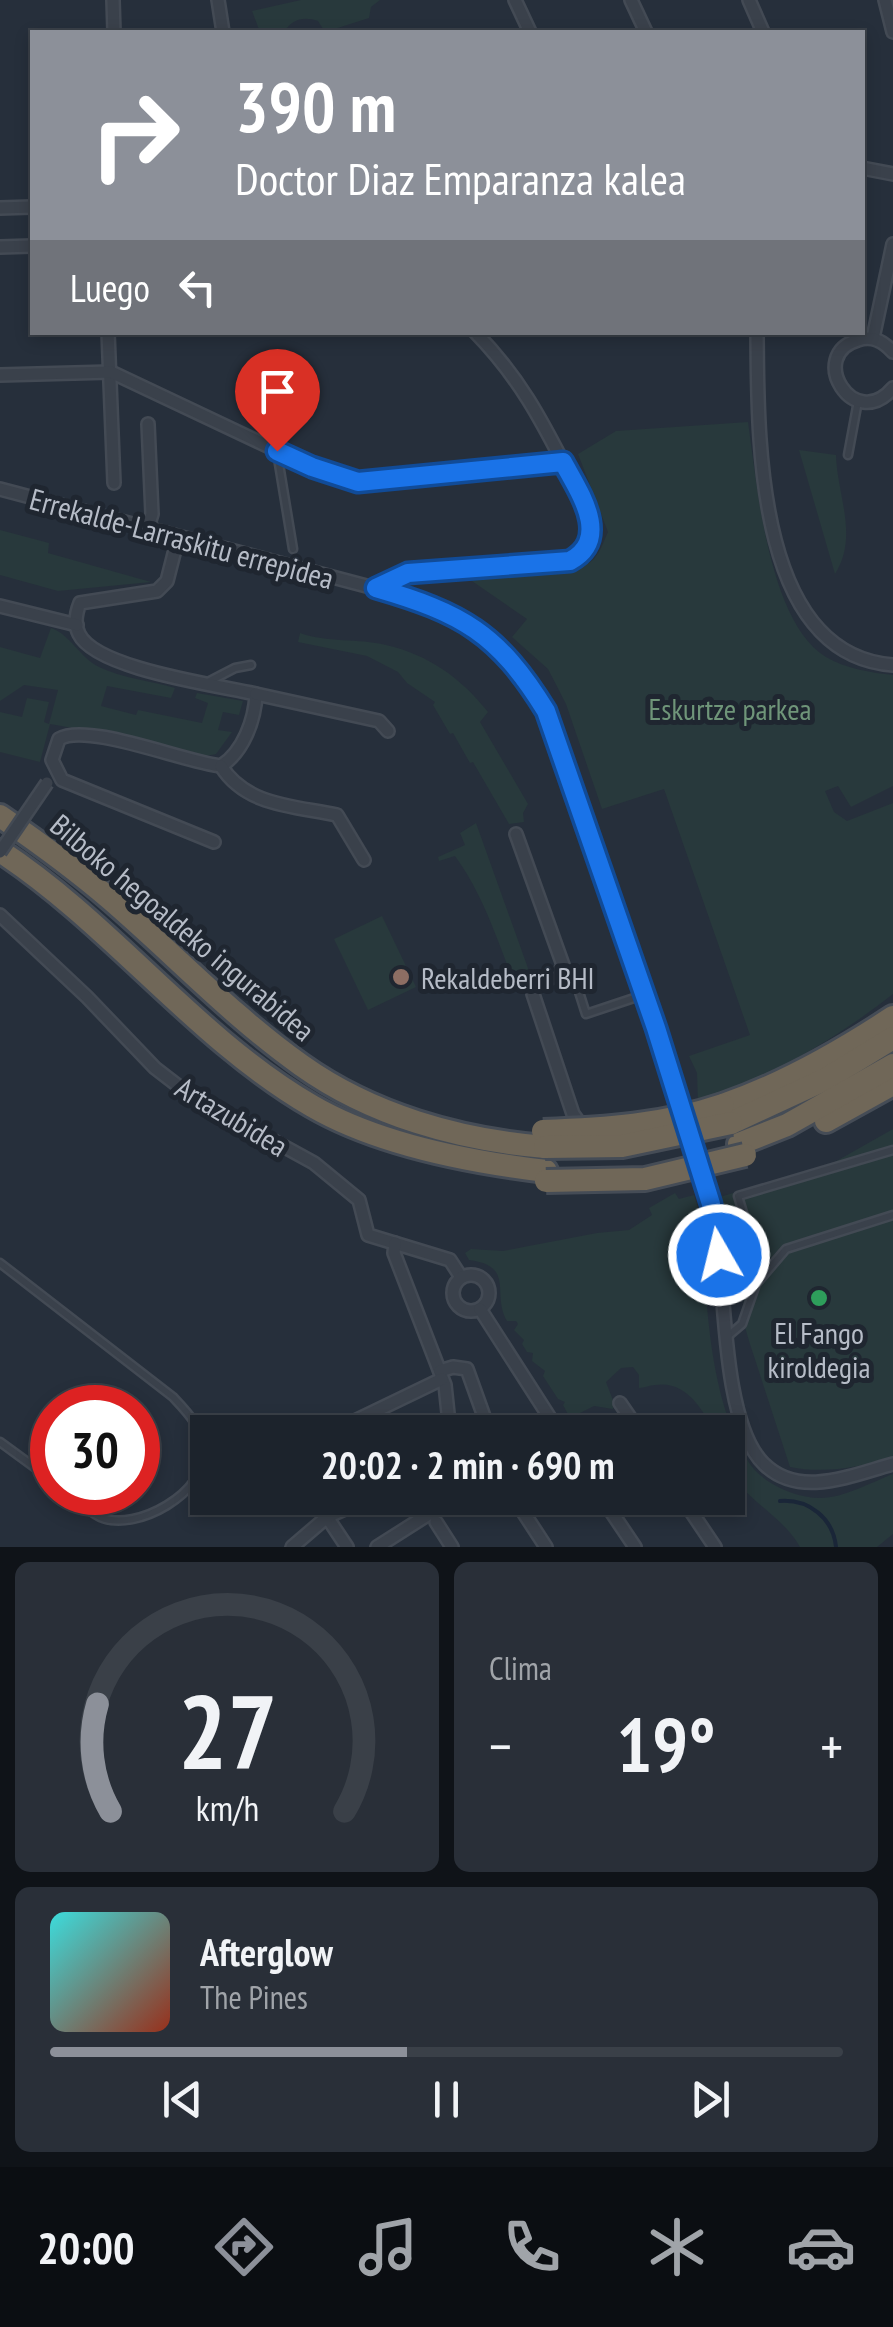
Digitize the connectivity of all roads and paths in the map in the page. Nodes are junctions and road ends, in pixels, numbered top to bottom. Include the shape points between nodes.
1 (114, 0) edge
2 (218, 0) edge
3 (516, 0) edge
4 (631, 0) edge
5 (749, 0) edge
6 (885, 0) edge
7 (114, 30) edge
8 (223, 30) edge
9 (529, 30) edge
10 (645, 30) edge
11 (762, 30) edge
12 (893, 32) edge
13 (865, 169) edge
14 (893, 174) edge
15 (30, 207) edge
16 (0, 208) edge
17 (893, 244) edge
18 (0, 246) edge
19 (30, 246) edge
20 (108, 335) edge
21 (477, 335) edge
22 (757, 335) edge
23 (873, 338) junction
24 (893, 352) edge
25 (110, 372) junction
26 (0, 375) edge
27 (893, 388) edge
28 (858, 401) junction
29 (148, 424) dead end
30 (277, 451) junction
31 (848, 455) dead end
32 (563, 462) junction
33 (114, 483) dead end
34 (0, 489) edge
35 (147, 530) junction
36 (178, 538) junction
37 (293, 548) dead end
38 (376, 588) junction
39 (0, 606) edge
40 (77, 625) junction
41 (893, 664) edge
42 (251, 665) dead end
43 (205, 684) junction
44 (256, 694) junction
45 (388, 731) dead end
46 (221, 766) junction
47 (47, 783) dead end
48 (0, 816) edge
49 (516, 834) dead end
50 (214, 842) dead end
51 (0, 851) edge
52 (364, 860) dead end
53 (0, 916) edge
54 (579, 992) dead end
55 (644, 995) junction
56 (891, 1023) edge
57 (893, 1065) edge
58 (893, 1084) edge
59 (683, 1120) junction
60 (734, 1132) junction
61 (893, 1150) edge
62 (893, 1215) edge
63 (395, 1243) junction
64 (0, 1263) edge
65 (762, 1276) junction
66 (462, 1277) junction
67 (480, 1309) junction
68 (727, 1337) junction
69 (441, 1375) junction
70 (158, 1385) edge
71 (160, 1387) edge
72 (620, 1403) dead end
73 (365, 1415) edge
74 (447, 1415) edge
75 (483, 1415) edge
76 (548, 1415) edge
77 (628, 1415) edge
78 (0, 1442) edge
79 (30, 1464) edge
80 (893, 1464) edge
81 (160, 1509) edge
82 (97, 1515) edge
83 (145, 1515) edge
84 (332, 1515) edge
85 (427, 1515) edge
86 (525, 1515) edge
87 (613, 1515) edge
88 (693, 1515) edge
89 (327, 1517) junction
90 (436, 1522) dead end
91 (292, 1547) edge
92 (348, 1547) edge
93 (377, 1547) edge
94 (452, 1547) edge
95 (546, 1547) edge
96 (634, 1547) edge
97 (715, 1547) edge

1 - 7 street
2 - 8 street
3 - 9 street
4 - 10 street
5 - 11 street
6 - 12 street
13 - 14 street
15 - 16 street
17 - 23 street
18 - 19 street
20 - 25 street
21 - 32 street via 527,393
22 - 41 street via 761,469 785,569 816,628 868,662
23 - 24 street
23 - 28 street via 843,348 835,368 841,389
25 - 26 street
25 - 30 street
25 - 33 street
27 - 28 street via 879,400
28 - 31 lane
29 - 35 street
30 - 32 street via 358,482
30 - 37 lane
32 - 38 street via 591,522 582,554 570,561 408,573
34 - 35 street, Errekalde-Larraskitu errepidea
35 - 36 street, Errekalde-Larraskitu errepidea
36 - 38 street, Errekalde-Larraskitu errepidea
36 - 40 street via 167,581 157,591 80,603
38 - 55 street, Errekalde-Larraskitu errepidea via 462,620 503,653 535,693
39 - 40 street
40 - 43 street via 93,650 122,664
42 - 43 lane
43 - 44 street
44 - 45 street via 379,721
44 - 46 street via 242,745
46 - 50 street via 78,733 59,738 52,753 62,780
46 - 52 street via 247,795 337,815
47 - 51 street, bridge
48 - 60 highway, Bilboko hegoaldeko ingurabidea, bridge via 110,899 228,1008 304,1067 356,1095 544,1139 666,1122
49 - 59 street via 563,966 535,984 532,994 573,1114 589,1135
51 - 60 highway, Bilboko hegoaldeko ingurabidea via 92,920 246,1061 316,1108 395,1140 546,1176 640,1167
53 - 63 street, Artazubidea via 155,1068 190,1095 314,1163 358,1200 368,1235
54 - 55 lane via 586,1014
55 - 59 street, Errekalde-Larraskitu errepidea
56 - 60 highway via 754,1094
57 - 60 highway, Bilboko hegoaldeko ingurabidea via 787,1125
58 - 60 highway via 820,1124
59 - 68 street, Errekalde-Larraskitu errepidea via 716,1220
61 - 65 lane via 738,1196
62 - 65 lane via 786,1249
63 - 66 street via 450,1260
63 - 69 street
64 - 70 lane
65 - 68 lane via 742,1324
66 - 67 street via 484,1280 488,1296
66 - 67 street via 453,1289 456,1303
67 - 76 street
68 - 80 street, Errekalde-Larraskitu errepidea via 739,1417 754,1454 769,1469 814,1483
69 - 73 street
69 - 74 street
69 - 75 street via 453,1367 467,1370
71 - 81 lane via 197,1423 205,1452 199,1476
72 - 77 street
78 - 79 lane
82 - 83 lane
84 - 89 street
85 - 93 street
86 - 95 street
87 - 96 street
88 - 97 street
89 - 91 street
89 - 92 street
90 - 94 street

